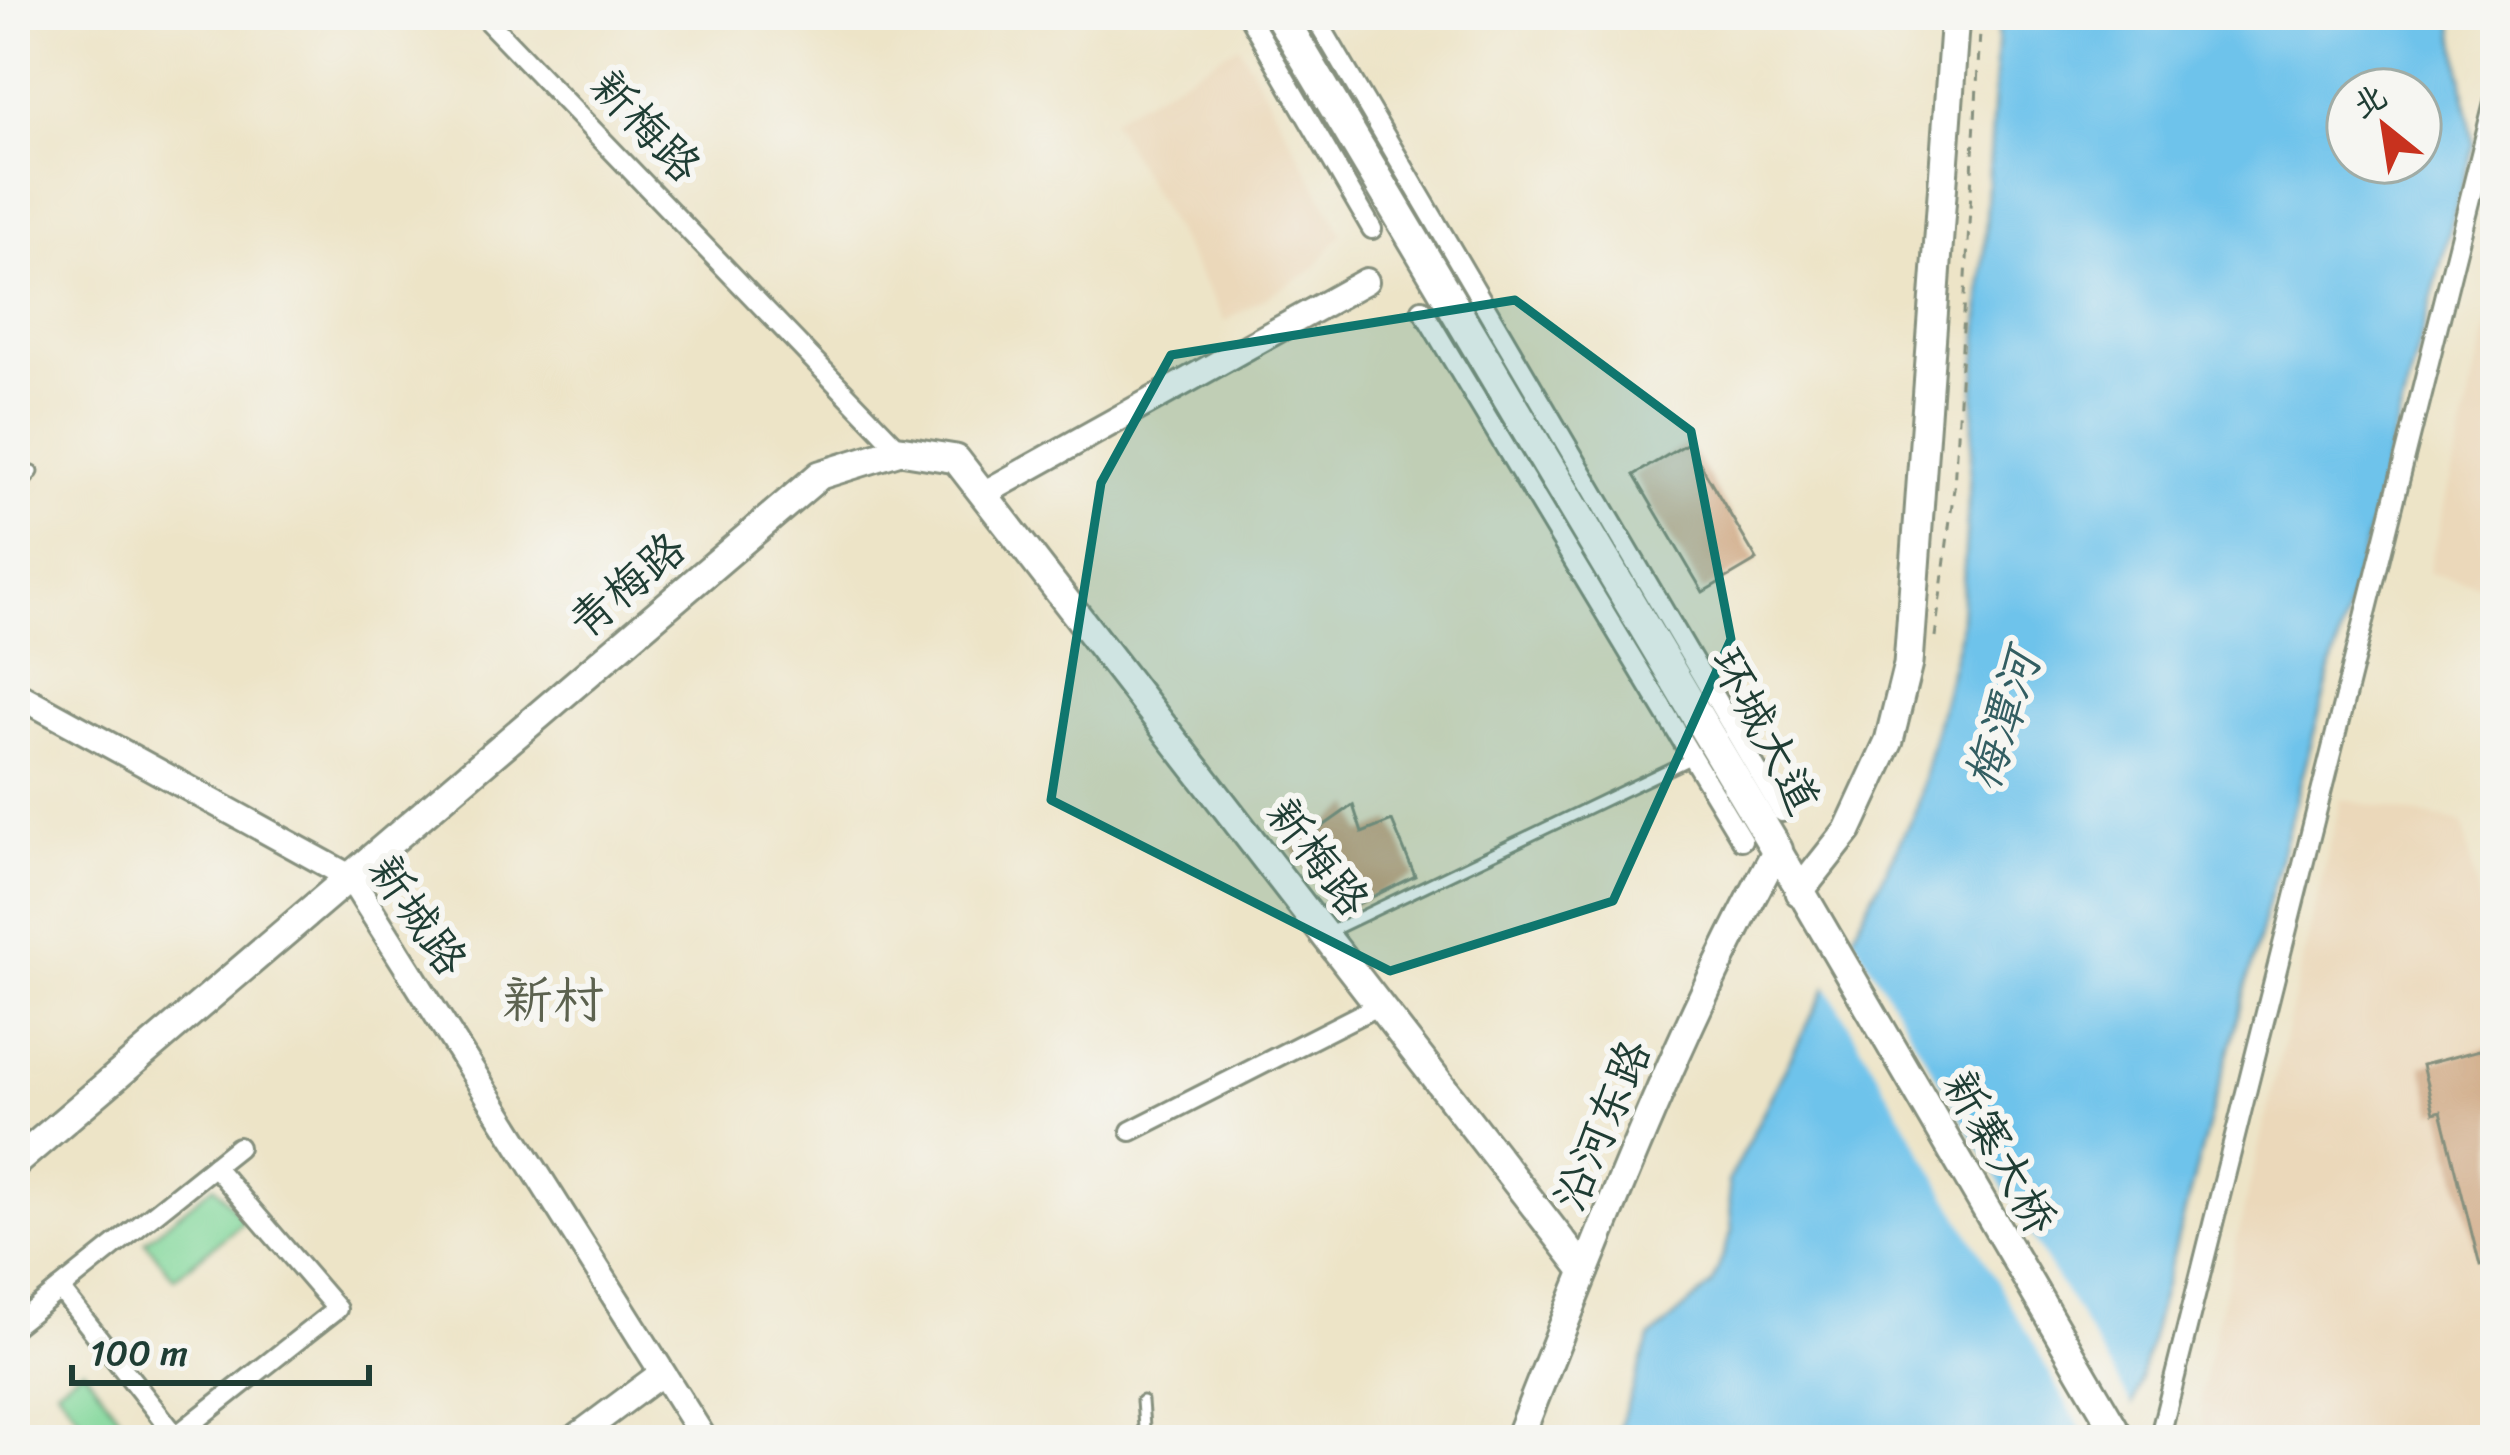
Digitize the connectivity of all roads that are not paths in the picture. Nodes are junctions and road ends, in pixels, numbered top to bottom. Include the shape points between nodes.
1 (482, 15) edge
2 (1248, 15) edge
3 (1280, 15) edge
4 (1295, 15) edge
5 (1314, 15) edge
6 (1955, 15) edge
7 (2495, 98) edge
8 (1372, 229) dead end
9 (1366, 281) dead end
10 (1422, 310) dead end
11 (900, 450) junction
12 (33, 472) dead end
13 (15, 493) edge
14 (983, 494) junction
15 (15, 693) edge
16 (1692, 758) junction
17 (1782, 812) dead end
18 (1742, 840) dead end
19 (1777, 850) junction
20 (350, 877) junction
21 (1803, 899) junction
22 (1324, 934) junction
23 (1379, 1005) junction
24 (1131, 1131) dead end
25 (238, 1147) dead end
26 (15, 1163) edge
27 (214, 1166) junction
28 (1585, 1271) junction
29 (60, 1289) junction
30 (15, 1325) edge
31 (662, 1372) junction
32 (1142, 1401) dead end
33 (572, 1440) edge
34 (705, 1440) edge
35 (1145, 1440) edge
36 (1518, 1440) edge
37 (2121, 1440) edge
38 (2159, 1440) edge

1 - 11 street, 新梅路
2 - 8 street
3 - 19 main road, 环城大道
4 - 19 main road, 环城大道 via 1777,830
5 - 17 street
6 - 21 main road via 1908,664 1889,741 1848,830
7 - 38 street
9 - 14 street
10 - 16 street
11 - 14 main road, 青梅路 via 956,459
11 - 20 main road, 青梅路 via 820,476
12 - 13 lane
14 - 22 main road, 新梅路
15 - 20 street, 新城路
16 - 18 street
16 - 22 lane
19 - 21 main road, 新寨大桥
19 - 28 main road, 沿河东路 via 1723,949
20 - 26 main road, 青梅路
20 - 31 street, 新城路
21 - 37 main road, 新寨大桥
22 - 23 main road, 新梅路
23 - 24 street
23 - 28 main road, 新梅路
25 - 27 street
27 - 29 street
27 - 29 street via 337,1309 176,1436
28 - 36 main road, 沿河东路
29 - 30 street
31 - 33 street
31 - 34 street, 新城路
32 - 35 lane

